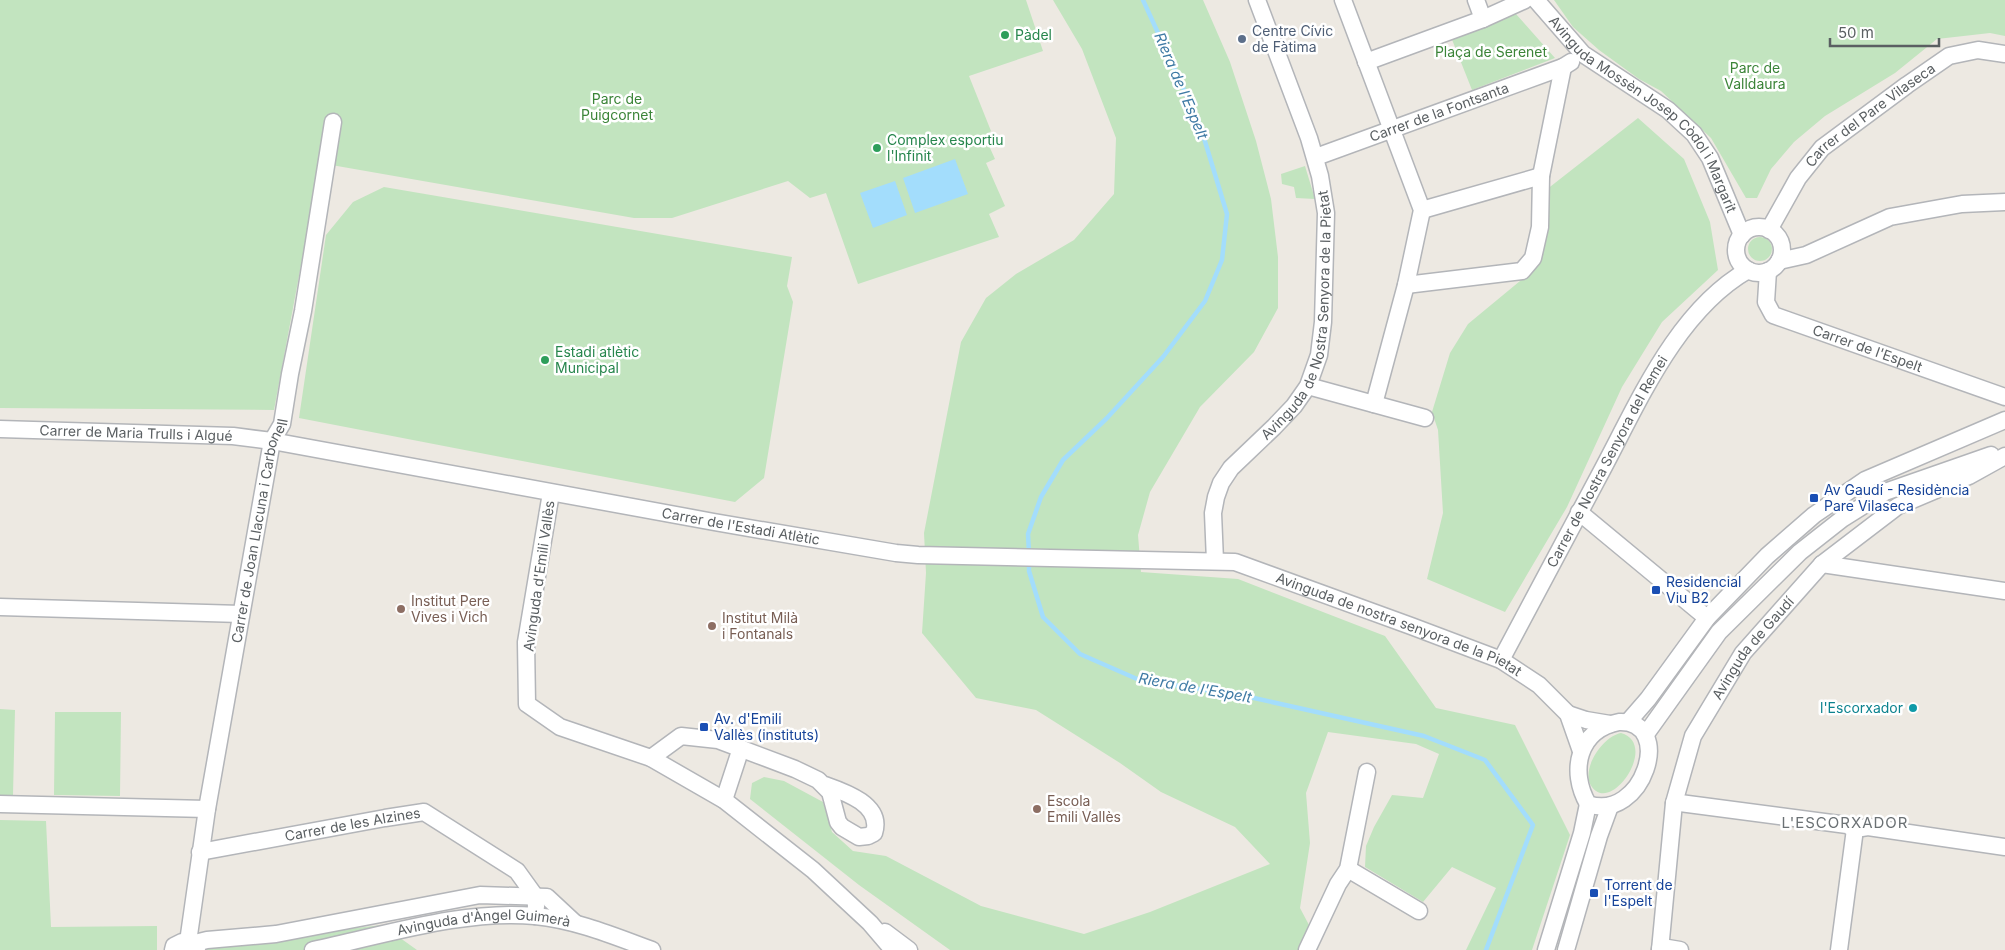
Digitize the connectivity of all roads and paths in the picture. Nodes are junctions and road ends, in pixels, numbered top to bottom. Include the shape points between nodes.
1 (1257, 0) edge
2 (1343, 0) edge
3 (1476, 0) edge
4 (1525, 0) edge
5 (1536, 0) edge
6 (1483, 19) junction
7 (1583, 54) junction
8 (2005, 54) edge
9 (1366, 62) junction
10 (1563, 67) junction
11 (333, 122) dead end
12 (1391, 130) junction
13 (1316, 157) junction
14 (1541, 176) junction
15 (2005, 202) edge
16 (1422, 210) junction
17 (1769, 230) junction
18 (1742, 235) junction
19 (1774, 266) junction
20 (1740, 271) junction
21 (1406, 285) junction
22 (1308, 386) junction
23 (2005, 397) edge
24 (1374, 404) junction
25 (1425, 418) dead end
26 (2005, 420) edge
27 (0, 429) edge
28 (272, 441) junction
29 (2005, 450) edge
30 (2005, 456) edge
31 (551, 493) junction
32 (1579, 512) junction
33 (1215, 561) junction
34 (1822, 564) junction
35 (2005, 591) edge
36 (0, 607) edge
37 (241, 614) junction
38 (1707, 618) junction
39 (1500, 660) junction
40 (1568, 714) junction
41 (1628, 722) junction
42 (1610, 724) junction
43 (1646, 734) junction
44 (742, 748) junction
45 (1580, 751) junction
46 (651, 758) junction
47 (1367, 772) dead end
48 (825, 785) dead end
49 (724, 800) junction
50 (1674, 803) junction
51 (0, 804) edge
52 (1588, 804) junction
53 (1610, 806) junction
54 (207, 809) junction
55 (1855, 829) junction
56 (2005, 847) edge
57 (200, 852) junction
58 (1348, 869) junction
59 (534, 896) junction
60 (1419, 911) dead end
61 (535, 916) junction
62 (576, 923) junction
63 (870, 923) junction
64 (194, 947) edge
65 (173, 950) edge
66 (313, 950) edge
67 (652, 950) edge
68 (893, 950) edge
69 (909, 950) edge
70 (1307, 950) edge
71 (1546, 950) edge
72 (1566, 950) edge
73 (1660, 950) edge
74 (1680, 950) edge
75 (1839, 950) edge

1 - 13 street, Avinguda de Nostra Senyora de la Pietat
2 - 9 street
3 - 6 street
4 - 6 street
5 - 7 street, Avinguda Mossèn Josep Còdol i Margarit
6 - 9 street
7 - 10 street
7 - 18 street, Avinguda Mossèn Josep Còdol i Margarit via 1668,110 1694,134 1710,158
8 - 17 street, Carrer del Pare Vilaseca via 1978,50 1949,56 1822,148 1798,178
9 - 12 street
10 - 12 street, Carrer de la Fontsanta
10 - 14 street
11 - 28 street, Carrer de Joan Llacuna i Carbonell via 282,424
12 - 13 street, Carrer de la Fontsanta
12 - 16 street
13 - 22 street, Avinguda de Nostra Senyora de la Pietat via 1326,213 1324,313 1319,355
14 - 16 street
14 - 21 street via 1540,227 1533,258 1522,271
15 - 19 street via 1962,204 1890,217
16 - 21 street
17 - 18 street via 1756,228
17 - 19 street via 1781,245
18 - 20 street via 1736,249
19 - 20 street via 1755,273
19 - 23 street, Carrer de l'Espelt via 1766,302 1773,315
20 - 32 street, Carrer de Nostra Senyora del Remei via 1672,342
21 - 24 street
22 - 24 street
22 - 33 street, Avinguda de Nostra Senyora de la Pietat via 1294,406 1231,468 1221,483 1213,513
24 - 25 street
26 - 38 street via 1865,480 1814,515 1767,556
27 - 28 street, Carrer de Maria Trulls i Algué via 233,436
28 - 31 street, Carrer de l'Estadi Atlètic
28 - 37 street, Carrer de Joan Llacuna i Carbonell
29 - 43 street, Avinguda de Gaudí via 1885,492 1842,519 1800,552 1719,632
30 - 34 street, Avinguda de Gaudí via 1969,476 1898,506
31 - 33 street, Carrer de l'Estadi Atlètic via 918,555
31 - 46 street, Avinguda d'Emili Vallès via 526,642 527,704 560,726
32 - 38 street
32 - 39 street, Carrer de Nostra Senyora del Remei
33 - 39 street, Avinguda de nostra senyora de la Pietat via 1235,562
34 - 35 street
34 - 50 street, Avinguda de Gaudí via 1743,653 1692,736
36 - 37 street
37 - 54 street, Carrer de Joan Llacuna i Carbonell
38 - 41 street via 1648,700
39 - 40 street, Avinguda de nostra senyora de la Pietat via 1539,685
40 - 42 street, Avinguda de nostra senyora de la Pietat
40 - 45 street, Avinguda de nostra senyora de la Pietat
41 - 42 street
41 - 43 street
42 - 45 street via 1594,735
43 - 53 street via 1648,759 1642,778 1623,800
44 - 46 street via 718,740 681,736
44 - 48 street via 795,768
44 - 49 street
45 - 52 street via 1580,789
46 - 49 street, Avinguda d'Emili Vallès
47 - 58 street
49 - 63 street, Avinguda d'Emili Vallès via 813,870
50 - 55 street via 1847,825
50 - 73 street, Avinguda de Gaudí
51 - 54 street
52 - 53 street
52 - 71 street
53 - 72 street
54 - 57 street, Carrer de Joan Llacuna i Carbonell
55 - 56 street via 1868,827
55 - 75 street
57 - 59 street, Carrer de les Alzines via 424,812 517,871
57 - 64 street, Carrer de Joan Llacuna i Carbonell
58 - 60 street
58 - 70 street
59 - 61 street
59 - 62 street via 547,897
59 - 64 street, Avinguda d'Àngel Guimerà via 480,895 276,934 207,940
61 - 62 street, Avinguda d'Àngel Guimerà
61 - 66 street, Avinguda d'Àngel Guimerà via 489,916 431,924
62 - 67 street, Avinguda d'Àngel Guimerà
63 - 68 street, Avinguda d'Emili Vallès
63 - 69 street, Avinguda d'Emili Vallès
64 - 65 street via 182,942
73 - 74 street

